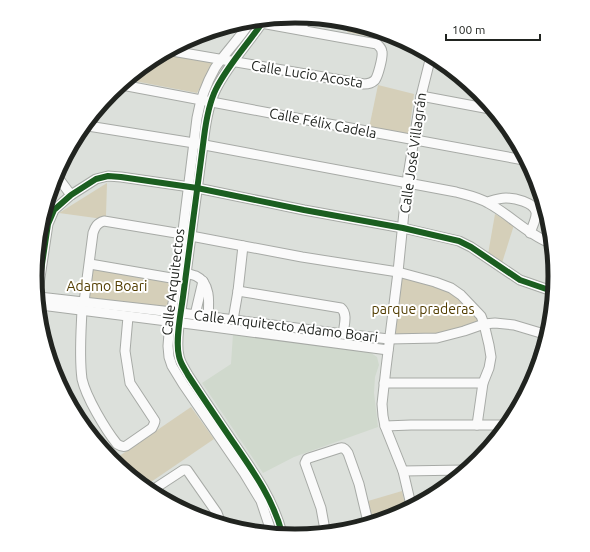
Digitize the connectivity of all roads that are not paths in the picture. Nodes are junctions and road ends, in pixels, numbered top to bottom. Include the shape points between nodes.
1 (270, 24) edge
2 (304, 24) edge
3 (260, 25) edge
4 (246, 28) edge
5 (302, 30) junction
6 (178, 52) edge
7 (221, 60) junction
8 (232, 62) junction
9 (430, 62) edge
10 (128, 86) edge
11 (421, 96) junction
12 (202, 99) junction
13 (211, 101) junction
14 (484, 108) edge
15 (92, 127) edge
16 (413, 140) junction
17 (198, 143) junction
18 (519, 159) edge
19 (60, 181) edge
20 (407, 182) junction
21 (188, 187) junction
22 (197, 188) junction
23 (71, 195) junction
24 (488, 202) junction
25 (403, 228) junction
26 (530, 233) junction
27 (187, 235) junction
28 (546, 241) edge
29 (242, 246) junction
30 (43, 256) edge
31 (90, 264) junction
32 (398, 272) junction
33 (186, 273) junction
34 (177, 279) junction
35 (202, 281) junction
36 (547, 289) edge
37 (238, 291) junction
38 (43, 298) edge
39 (44, 305) edge
40 (83, 306) junction
41 (195, 315) junction
42 (128, 316) junction
43 (176, 317) junction
44 (208, 317) junction
45 (233, 320) junction
46 (484, 324) junction
47 (541, 333) edge
48 (343, 334) junction
49 (389, 338) junction
50 (388, 350) junction
51 (384, 383) junction
52 (483, 383) junction
53 (209, 415) junction
54 (477, 425) junction
55 (499, 425) edge
56 (386, 426) junction
57 (457, 470) edge
58 (403, 471) junction
59 (156, 487) edge
60 (410, 501) edge
61 (219, 517) edge
62 (367, 518) edge
63 (270, 527) edge
64 (325, 527) edge
65 (281, 528) edge

1 - 5 street
2 - 5 street
3 - 8 street, Calle Arquitectos
4 - 7 street, Calle Arquitectos
5 - 8 street, Calle Lucio Acosta via 377,44 382,54 375,81 364,84
6 - 7 street, Calle Lucio Acosta
7 - 8 street, Calle Lucio Acosta
7 - 12 street, Calle Arquitectos via 208,82
8 - 13 street, Calle Arquitectos
9 - 11 street, Calle José Villagrán
10 - 12 street, Calle Félix Cadela
11 - 14 street
11 - 16 street, Calle José Villagrán
12 - 13 street, Calle Félix Cadela
12 - 17 street, Calle Arquitectos via 197,118
13 - 16 street, Calle Félix Cadela
13 - 17 street, Calle Arquitectos
15 - 17 street
16 - 18 street, Calle Félix Cadela
16 - 20 street, Calle José Villagrán
17 - 20 street
17 - 21 street, Calle Arquitectos
17 - 22 street, Calle Arquitectos
19 - 23 street
20 - 24 street via 456,192
20 - 25 street, Calle José Villagrán
21 - 22 street
21 - 23 street via 108,176
21 - 27 street, Calle Arquitectos
22 - 25 street
22 - 27 street, Calle Arquitectos
23 - 30 street via 54,210 48,224
24 - 26 street
24 - 26 street via 506,198 533,206 536,216
25 - 32 street, Calle José Villagrán
25 - 36 street via 459,241 520,280
26 - 28 street
27 - 29 street
27 - 31 street via 104,221 95,228
27 - 33 street, Calle Arquitectos
27 - 34 street, Calle Arquitectos
29 - 32 street
29 - 37 street
31 - 34 street
31 - 40 street
32 - 46 street via 451,288 474,308
32 - 49 street, Calle José Villagrán
33 - 35 street via 197,276
33 - 43 street, Calle Arquitectos
34 - 43 street, Calle Arquitectos
35 - 41 street
35 - 44 street via 209,297
37 - 45 street
37 - 48 street via 341,308 345,312
38 - 40 street, Calle Arquitecto Adamo Boari
39 - 40 street, Calle Arquitecto Adamo Boari
40 - 42 street, Calle Arquitecto Adamo Boari
40 - 42 street via 82,380 104,426 121,446 126,446 154,424 154,419 130,383 125,351
40 - 43 street, Calle Arquitecto Adamo Boari
41 - 43 street, Calle Arquitecto Adamo Boari
41 - 44 street, Calle Arquitecto Adamo Boari
42 - 43 street, Calle Arquitecto Adamo Boari
43 - 50 street, Calle Arquitecto Adamo Boari
43 - 53 street, Calle Arquitectos via 168,346 172,366 183,384
44 - 45 street, Calle Arquitecto Adamo Boari
45 - 48 street, Calle Arquitecto Adamo Boari
46 - 47 street, Calle Arquitecto Adamo Boari via 514,325
46 - 49 street, Calle Arquitecto Adamo Boari via 437,338
46 - 52 street via 491,357
48 - 49 street, Calle Arquitecto Adamo Boari
49 - 50 street, Calle José Villagrán
50 - 51 street, Calle José Villagrán
51 - 52 street
51 - 56 street, Calle José Villagrán via 382,404
52 - 54 street
53 - 63 street, Calle Arquitectos via 261,501
53 - 65 street, Calle Arquitectos via 247,462 268,495
54 - 55 street
54 - 56 street
56 - 58 street, Calle José Villagrán
57 - 58 street
58 - 60 street, Calle José Villagrán
59 - 61 street via 185,469 189,471
62 - 64 street via 348,453 346,449 340,448 305,461

